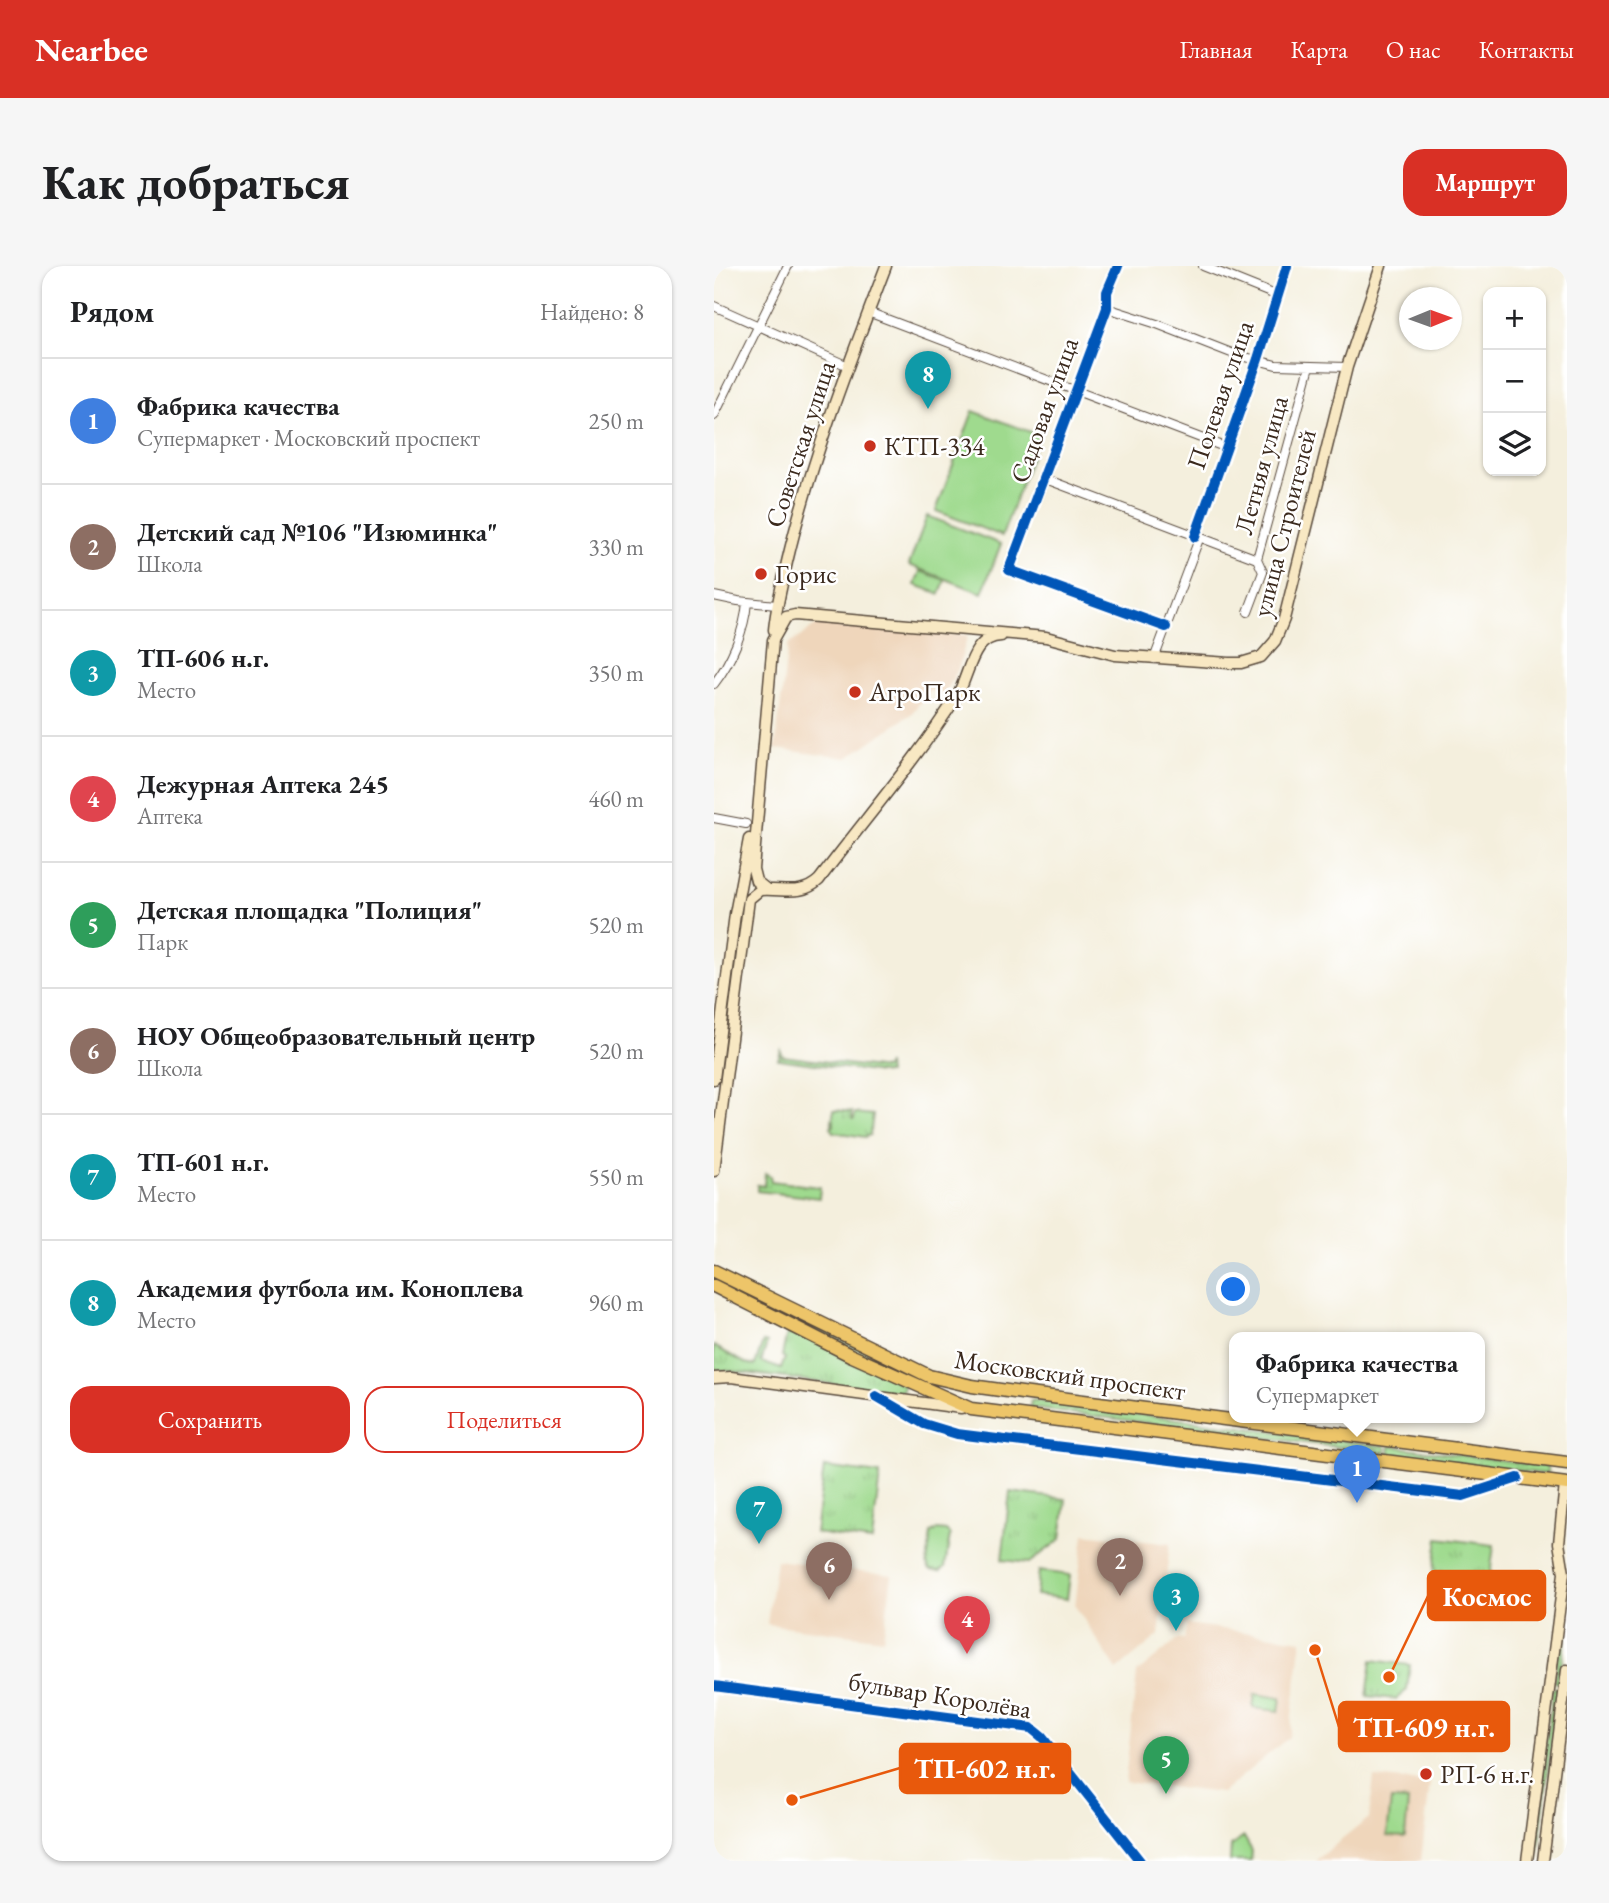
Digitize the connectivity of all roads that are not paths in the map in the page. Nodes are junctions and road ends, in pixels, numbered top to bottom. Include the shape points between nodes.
1 (788, 266) edge
2 (886, 266) edge
3 (1118, 266) edge
4 (1203, 266) edge
5 (1287, 266) edge
6 (1381, 266) edge
7 (1278, 296) junction
8 (714, 306) edge
9 (1107, 308) junction
10 (868, 312) junction
11 (758, 327) junction
12 (1258, 359) junction
13 (848, 366) junction
14 (1310, 366) junction
15 (1347, 367) junction
16 (1075, 390) junction
17 (714, 416) edge
18 (1227, 448) junction
19 (1043, 478) junction
20 (1197, 538) junction
21 (1257, 559) junction
22 (780, 589) junction
23 (714, 596) edge
24 (747, 602) junction
25 (776, 605) junction
26 (1248, 612) dead end
27 (795, 615) junction
28 (1166, 627) junction
29 (955, 628) junction
30 (1046, 637) junction
31 (773, 640) junction
32 (976, 652) junction
33 (1154, 659) junction
34 (714, 684) edge
35 (759, 784) junction
36 (714, 818) edge
37 (746, 824) dead end
38 (765, 889) junction
39 (741, 915) junction
40 (714, 1079) edge
41 (715, 1152) edge
42 (714, 1171) edge
43 (714, 1270) edge
44 (714, 1286) edge
45 (929, 1376) junction
46 (714, 1378) edge
47 (997, 1390) junction
48 (930, 1391) junction
49 (876, 1396) junction
50 (910, 1400) junction
51 (971, 1409) junction
52 (993, 1412) junction
53 (908, 1415) junction
54 (1229, 1420) edge
55 (1255, 1423) edge
56 (1567, 1463) edge
57 (1518, 1478) junction
58 (1566, 1480) edge
59 (1564, 1555) edge
60 (1565, 1571) edge
61 (1567, 1670) edge
62 (714, 1686) edge
63 (1140, 1861) edge
64 (1527, 1861) edge
65 (1543, 1861) edge

1 - 11 street
2 - 10 main road, Советская улица
3 - 9 street, Садовая улица via 1107,292
4 - 7 street
5 - 7 street, Полевая улица
6 - 15 main road, улица Строителей
7 - 12 street, Полевая улица
8 - 11 street
9 - 12 street
9 - 16 street, Садовая улица
10 - 13 main road, Советская улица
10 - 16 street
11 - 13 street
11 - 17 street
12 - 14 street via 1276,365
12 - 18 street, Полевая улица
13 - 22 main road, Советская улица via 808,484
14 - 15 street
14 - 21 street, Летняя улица
15 - 33 main road, улица Строителей via 1275,641 1261,657 1241,663
16 - 18 street
16 - 19 street, Садовая улица
18 - 20 street, Полевая улица
19 - 20 street
19 - 28 street, Садовая улица via 1009,570
20 - 21 street
20 - 28 street, Полевая улица
21 - 26 street, Летняя улица via 1263,572
22 - 25 main road, Советская улица
22 - 27 main road via 784,605
23 - 24 street
24 - 25 street
24 - 34 street via 726,667
25 - 31 main road, Советская улица
27 - 29 main road
27 - 31 main road via 786,617
28 - 33 street, Полевая улица
29 - 30 main road
29 - 32 main road via 971,634
30 - 32 main road via 991,637
30 - 33 main road, улица Строителей via 1115,655
31 - 35 main road, Советская улица
32 - 38 main road via 958,693 932,733 819,880 796,891
35 - 38 main road via 753,869 755,881
35 - 39 main road
36 - 37 street
38 - 39 main road via 749,898
39 - 40 main road
39 - 41 main road
41 - 42 main road
43 - 45 main road, Московский проспект
44 - 48 main road, Московский проспект
45 - 47 main road, Московский проспект
45 - 48 main road via 943,1388 940,1393
46 - 49 main road, Московский проспект
47 - 52 main road via 984,1399
47 - 54 main road, Московский проспект
48 - 51 main road, Московский проспект
49 - 50 main road, Московский проспект
49 - 53 street
50 - 51 main road, Московский проспект
50 - 53 street via 903,1406
51 - 52 main road, Московский проспект
52 - 57 main road, Московский проспект
53 - 57 street via 957,1434 1463,1496
55 - 56 main road, Московский проспект
57 - 58 main road, Московский проспект
58 - 59 main road via 1559,1543
59 - 60 main road
60 - 64 main road
61 - 65 main road
62 - 63 street, бульвар Королёва via 1031,1728

